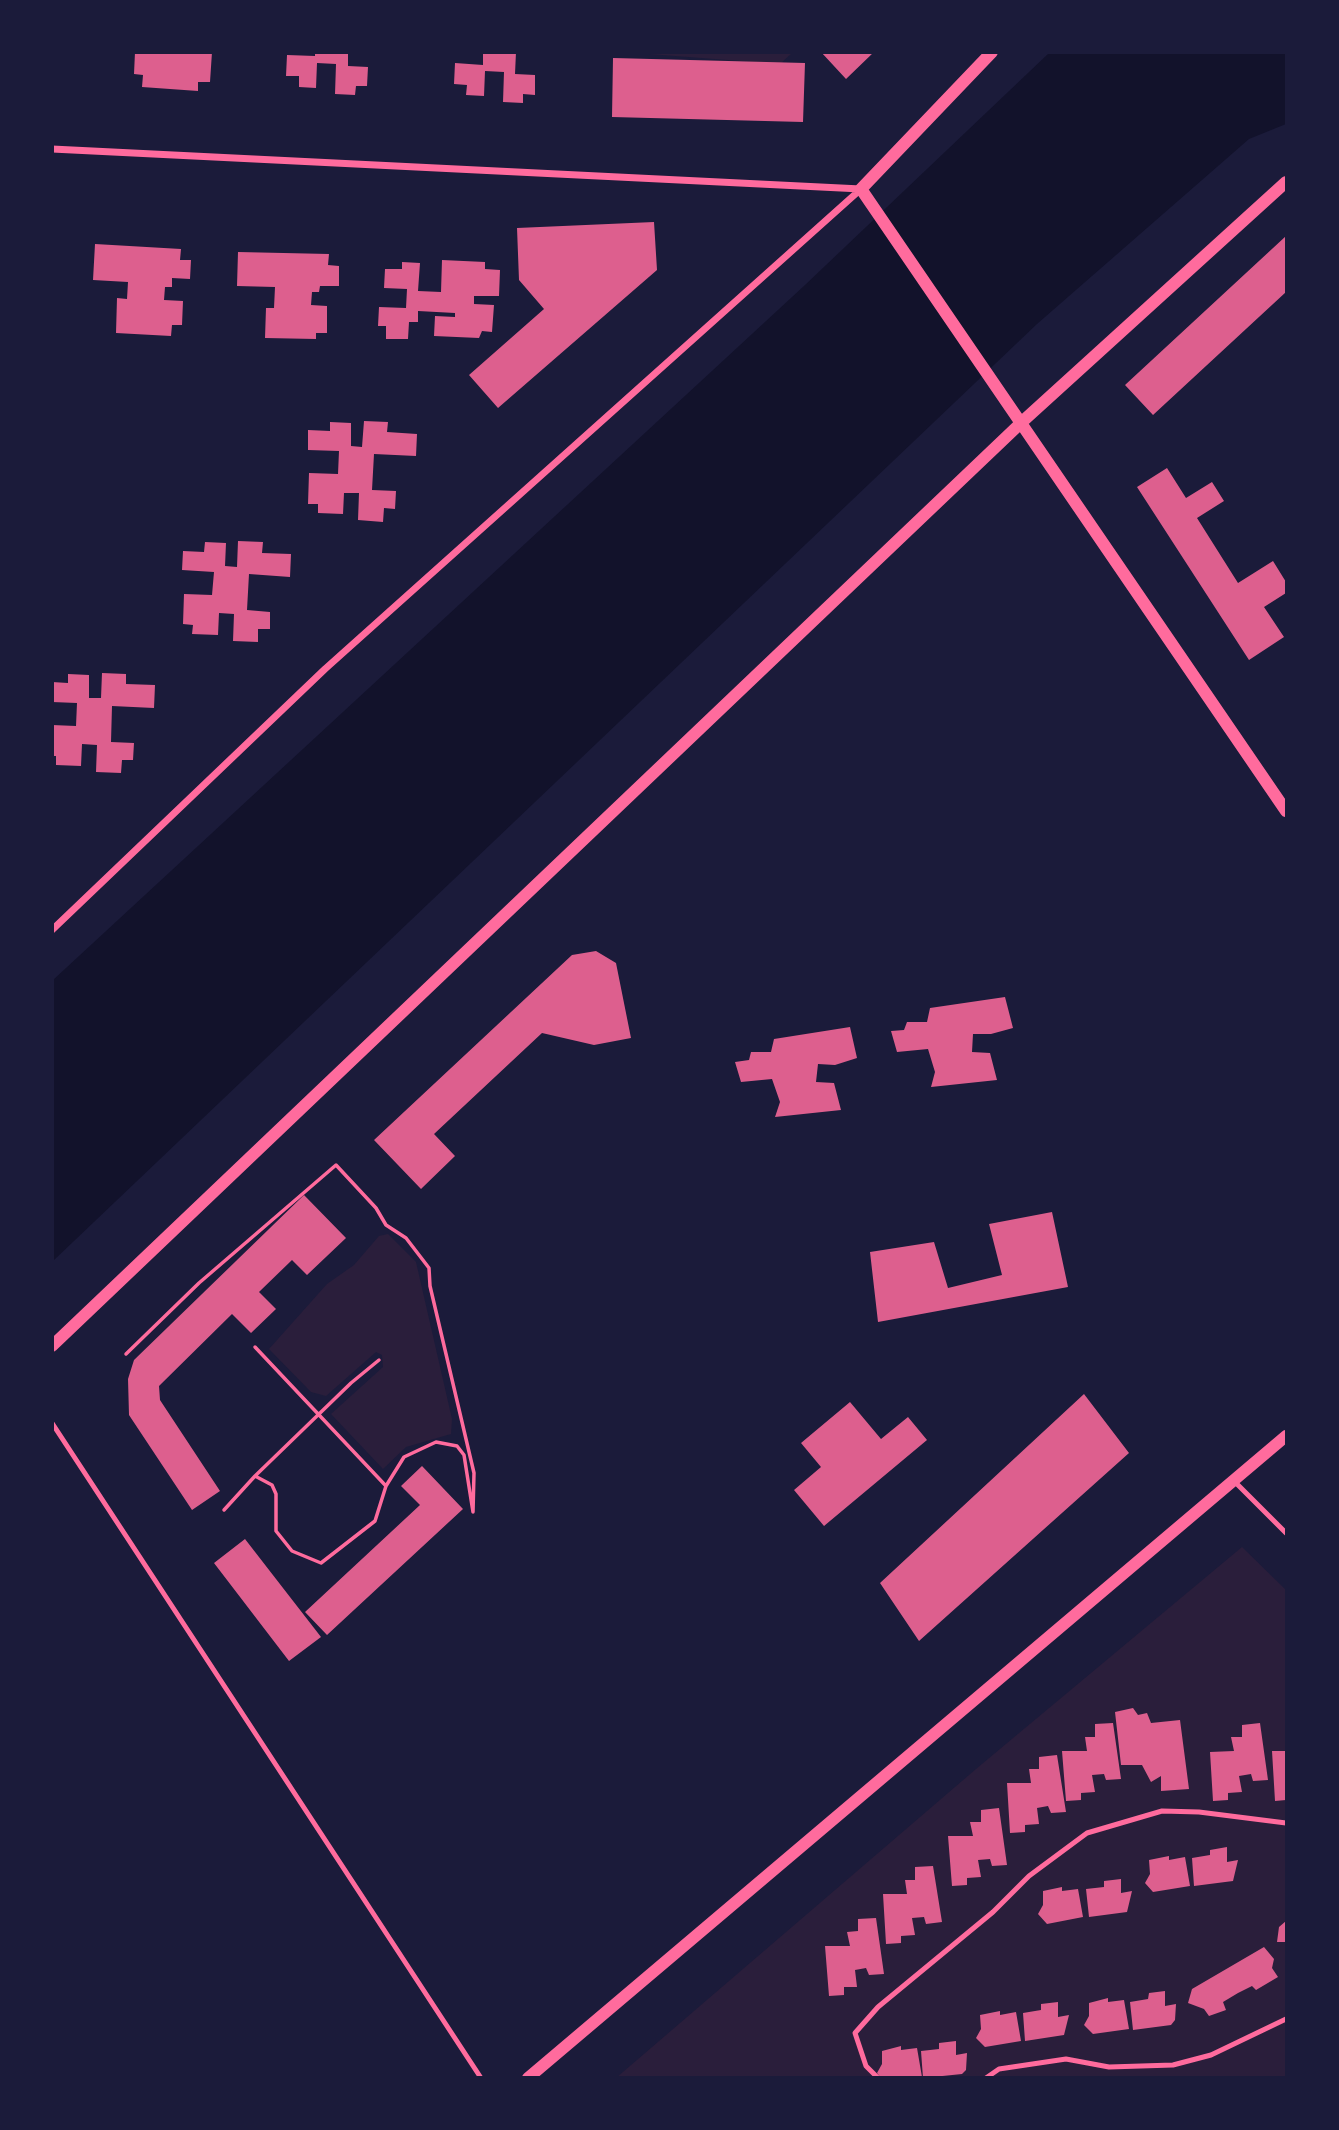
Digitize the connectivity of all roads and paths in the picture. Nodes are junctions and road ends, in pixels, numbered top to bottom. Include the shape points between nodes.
1 (992, 52) edge
2 (52, 149) edge
3 (1286, 182) edge
4 (861, 189) junction
5 (1023, 421) junction
6 (1286, 811) edge
7 (52, 930) edge
8 (52, 1346) edge
9 (255, 1347) dead end
10 (126, 1354) dead end
11 (379, 1360) dead end
12 (52, 1423) edge
13 (1286, 1436) edge
14 (255, 1476) junction
15 (1234, 1480) junction
16 (386, 1486) junction
17 (223, 1510) dead end
18 (1286, 1533) edge
19 (1286, 1823) edge
20 (1286, 2019) edge
21 (481, 2077) edge
22 (528, 2077) edge
23 (878, 2077) edge
24 (986, 2077) edge

1 - 4 street
2 - 4 street
3 - 5 street
4 - 5 street
4 - 7 street via 325,669
5 - 6 street
5 - 8 street
9 - 16 path
10 - 16 path via 199,1283 336,1165 429,1268 474,1473 473,1512 464,1455 457,1446 436,1442 404,1457
11 - 14 path
12 - 21 lane
13 - 15 street
14 - 16 path via 272,1485 276,1494 276,1531 292,1550 321,1563 375,1521
14 - 17 path
15 - 18 lane
15 - 22 street
19 - 23 lane via 1162,1811 1087,1833 1029,1876 993,1912 878,2007 855,2033 866,2066
20 - 24 lane via 1211,2055 1173,2065 1109,2067 1066,2060 999,2069

